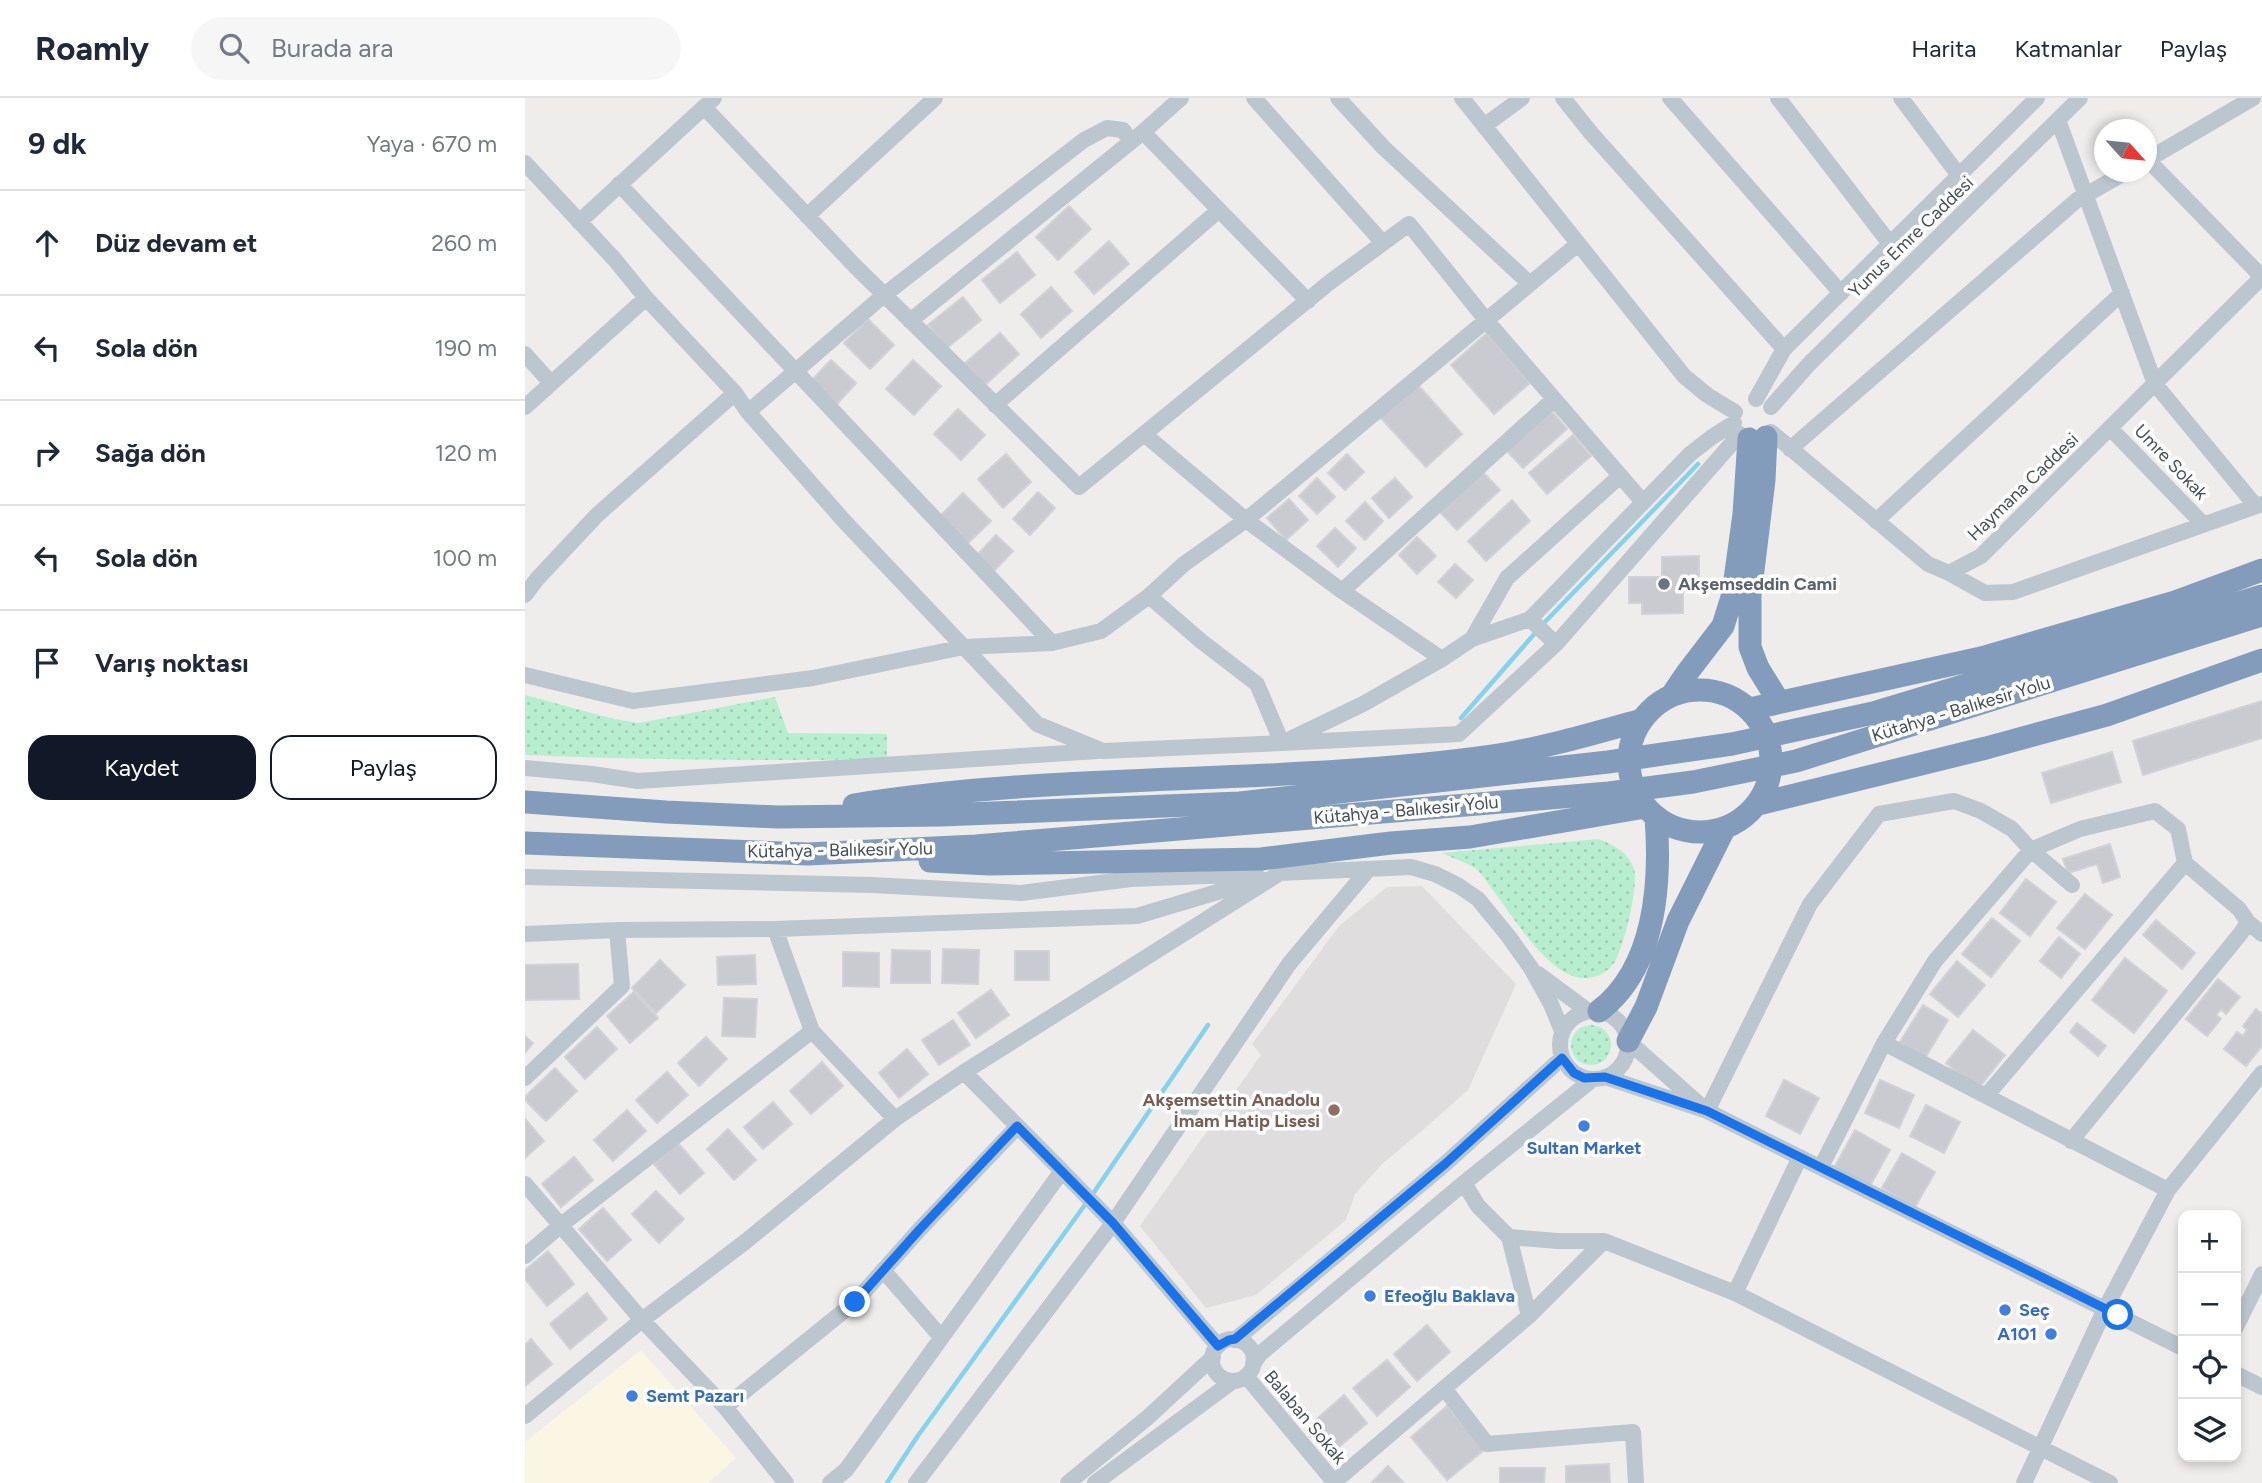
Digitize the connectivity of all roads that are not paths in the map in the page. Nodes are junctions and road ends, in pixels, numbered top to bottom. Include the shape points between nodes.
1 (935, 98) edge
2 (1181, 98) edge
3 (1254, 98) edge
4 (1338, 98) edge
5 (1462, 98) edge
6 (1522, 98) edge
7 (1563, 98) edge
8 (1670, 98) edge
9 (1779, 98) edge
10 (1901, 98) edge
11 (2037, 98) edge
12 (2080, 98) edge
13 (2253, 98) edge
14 (709, 102) edge
15 (2058, 120) junction
16 (1485, 126) junction
17 (1137, 137) junction
18 (2157, 154) edge
19 (525, 163) edge
20 (2157, 170) edge
21 (1960, 177) junction
22 (2109, 182) edge
23 (619, 184) junction
24 (2087, 195) junction
25 (1219, 210) junction
26 (807, 216) junction
27 (579, 222) junction
28 (1383, 243) junction
29 (1578, 244) junction
30 (1891, 244) junction
31 (2262, 277) edge
32 (1529, 284) junction
33 (1841, 293) junction
34 (2122, 293) junction
35 (884, 295) junction
36 (646, 298) junction
37 (1308, 301) junction
38 (1486, 320) junction
39 (910, 321) junction
40 (1784, 349) junction
41 (525, 354) edge
42 (796, 372) junction
43 (551, 383) junction
44 (2155, 384) junction
45 (735, 393) junction
46 (1756, 399) junction
47 (1554, 400) junction
48 (995, 405) junction
49 (525, 407) edge
50 (1771, 407) junction
51 (748, 412) junction
52 (2111, 428) junction
53 (1749, 430) junction
54 (1144, 434) junction
55 (1790, 449) junction
56 (1620, 476) junction
57 (1643, 502) junction
58 (2259, 504) edge
59 (1246, 520) junction
60 (1877, 521) junction
61 (2203, 524) junction
62 (2262, 570) edge
63 (1949, 573) junction
64 (1342, 590) junction
65 (525, 596) edge
66 (1149, 596) junction
67 (2262, 596) edge
68 (2262, 615) edge
69 (1530, 619) junction
70 (1472, 639) junction
71 (1052, 643) junction
72 (1556, 644) junction
73 (964, 647) junction
74 (1442, 659) junction
75 (2262, 660) edge
76 (525, 675) edge
77 (1672, 695) junction
78 (1779, 702) junction
79 (1750, 709) junction
80 (1642, 720) junction
81 (1282, 743) junction
82 (1103, 751) junction
83 (525, 768) edge
84 (525, 802) edge
85 (1758, 804) junction
86 (1651, 812) junction
87 (777, 817) junction
88 (1724, 829) junction
89 (525, 843) edge
90 (2031, 849) junction
91 (808, 854) junction
92 (2185, 863) junction
93 (1367, 871) junction
94 (1280, 873) junction
95 (525, 877) edge
96 (2072, 885) dead end
97 (2248, 922) junction
98 (775, 929) junction
99 (617, 930) junction
100 (525, 934) edge
101 (2262, 934) edge
102 (1531, 968) junction
103 (1593, 1011) junction
104 (812, 1031) junction
105 (1562, 1031) junction
106 (1628, 1041) junction
107 (1884, 1043) junction
108 (1562, 1058) junction
109 (964, 1072) junction
110 (2262, 1073) edge
111 (525, 1078) edge
112 (1599, 1078) junction
113 (1986, 1096) junction
114 (1707, 1111) junction
115 (895, 1119) junction
116 (1017, 1126) junction
117 (2071, 1141) junction
118 (1800, 1157) junction
119 (1821, 1167) junction
120 (1062, 1171) junction
121 (1464, 1183) junction
122 (525, 1184) edge
123 (2168, 1190) junction
124 (1113, 1223) junction
125 (561, 1225) junction
126 (1509, 1237) junction
127 (1604, 1241) junction
128 (525, 1256) edge
129 (883, 1270) junction
130 (2262, 1274) edge
131 (1735, 1293) junction
132 (2105, 1308) junction
133 (1529, 1316) junction
134 (2241, 1317) edge
135 (642, 1320) junction
136 (941, 1337) junction
137 (1235, 1339) junction
138 (2178, 1345) edge
139 (1215, 1352) junction
140 (1244, 1374) junction
141 (2241, 1376) edge
142 (2262, 1387) edge
143 (1444, 1388) junction
144 (725, 1406) junction
145 (525, 1416) edge
146 (2042, 1447) junction
147 (786, 1483) edge
148 (830, 1483) edge
149 (916, 1483) edge
150 (1068, 1483) edge
151 (1095, 1483) edge
152 (1334, 1483) edge
153 (1636, 1483) edge
154 (2024, 1483) edge
155 (2110, 1483) edge

1 - 26 street
2 - 17 street
3 - 28 street
4 - 32 street via 1383,147
5 - 16 street
6 - 16 street
7 - 40 street
8 - 33 street
9 - 30 street
10 - 21 street
11 - 21 street
12 - 15 street, Yunus Emre Caddesi
13 - 18 street
14 - 23 street
14 - 26 street
15 - 24 street
15 - 50 street, Yunus Emre Caddesi via 1809,364
16 - 29 street
17 - 25 street
17 - 35 street via 1107,128 1084,140
17 - 39 street
19 - 27 street
20 - 31 street
21 - 30 street
22 - 24 street
23 - 27 street
23 - 42 street
24 - 34 street
24 - 55 street
25 - 37 street
25 - 48 street
26 - 35 street
27 - 36 street
28 - 37 street
28 - 38 street via 1409,224
29 - 32 street
29 - 53 street via 1684,376
30 - 33 street
31 - 44 street, Haymana Caddesi
32 - 38 street
33 - 40 street
34 - 44 street
34 - 60 street
35 - 39 street
35 - 42 street
36 - 43 street
36 - 45 street
37 - 54 street
38 - 47 street
38 - 59 street
39 - 48 street
40 - 46 street
41 - 43 street
42 - 51 street
42 - 71 street
43 - 49 street
44 - 52 street, Haymana Caddesi
44 - 58 street
45 - 51 street
45 - 65 street via 597,515
46 - 50 street
46 - 53 street via 1740,405
47 - 56 street
47 - 64 street
48 - 54 street via 1079,487
50 - 53 street via 1774,425
51 - 73 street
52 - 61 street, Umre Sokak
52 - 63 street, Haymana Caddesi via 1981,556
53 - 55 street
53 - 57 street via 1712,437
53 - 72 street
53 - 77 highway via 1733,594 1723,626
53 - 78 highway via 1764,480 1750,595 1749,647
54 - 59 street
55 - 60 street
56 - 57 street
56 - 70 street via 1507,578
57 - 69 street
58 - 61 street
59 - 64 street
59 - 66 street
60 - 63 street via 1928,564
61 - 63 street via 2013,592 1985,593
62 - 78 highway via 2175,602 1981,658
64 - 74 street
66 - 71 street via 1101,631
66 - 81 street via 1257,684
67 - 87 highway, Kütahya - Balıkesir Yolu via 1873,713 1732,744 1240,803 941,816
68 - 91 highway, Kütahya - Balıkesir Yolu via 1796,761 1693,782 977,846
69 - 70 street
69 - 72 street
70 - 74 street
71 - 73 street
72 - 81 street via 1459,734
73 - 76 street via 813,678 633,701
73 - 82 street via 1037,723
74 - 81 street
75 - 85 highway via 2107,715
77 - 79 highway via 1713,690
77 - 80 highway
78 - 79 highway
79 - 85 highway via 1763,726 1772,765
80 - 86 highway via 1633,736 1630,773 1635,791
80 - 87 highway via 1571,741 1493,755 1382,767 983,790
81 - 82 street
82 - 83 street via 638,781
84 - 87 highway, Kütahya - Balıkesir Yolu
85 - 88 highway
86 - 88 highway via 1671,827 1688,832
86 - 91 highway via 1261,859 989,864
86 - 103 highway via 1658,851 1654,900 1643,947 1614,997
88 - 106 highway via 1678,922
89 - 91 highway, Kütahya - Balıkesir Yolu
90 - 92 street via 2080,829 2155,811 2178,829
90 - 96 street
90 - 107 street via 1935,961
90 - 114 street via 2013,829 1954,801 1879,814 1810,904
92 - 97 street
92 - 113 street
93 - 94 street
93 - 102 street via 1411,867 1459,886 1495,918
93 - 124 street via 1289,964
94 - 95 street via 1131,879 1021,893
94 - 98 street via 1137,916
94 - 109 street
97 - 101 street
97 - 117 street
98 - 99 street
98 - 104 street
99 - 100 street
99 - 111 street via 622,986
102 - 103 street
102 - 105 street
103 - 105 street via 1577,1015
103 - 106 street via 1619,1021
104 - 115 street
104 - 125 street
105 - 108 street
106 - 112 street via 1623,1063
106 - 114 street
107 - 113 street
107 - 119 street
108 - 112 street via 1574,1073
108 - 137 street via 1445,1164
109 - 115 street
109 - 116 street
110 - 123 street
112 - 114 street
112 - 121 street
113 - 117 street
114 - 118 street
115 - 135 street
116 - 120 street
116 - 129 street
117 - 123 street
118 - 119 street
118 - 131 street
119 - 132 street
120 - 124 street
120 - 136 street
121 - 126 street via 1478,1206
121 - 140 street via 1260,1354
122 - 125 street
123 - 132 street
124 - 139 street
124 - 149 street
125 - 128 street
125 - 135 street
126 - 127 street
126 - 133 street
127 - 131 street
127 - 133 street
129 - 136 street
129 - 144 street via 855,1302
130 - 134 street
131 - 146 street
132 - 138 street
132 - 146 street
133 - 143 street
135 - 144 street
135 - 145 street
136 - 148 street via 846,1470
137 - 139 street
137 - 140 street via 1251,1350
139 - 140 street via 1215,1370 1220,1376
139 - 150 street via 1147,1418
140 - 151 street
140 - 152 street, Balaban Sokak
141 - 142 street
143 - 152 street
143 - 153 street via 1487,1444 1633,1432
144 - 147 street
146 - 154 street
146 - 155 street

